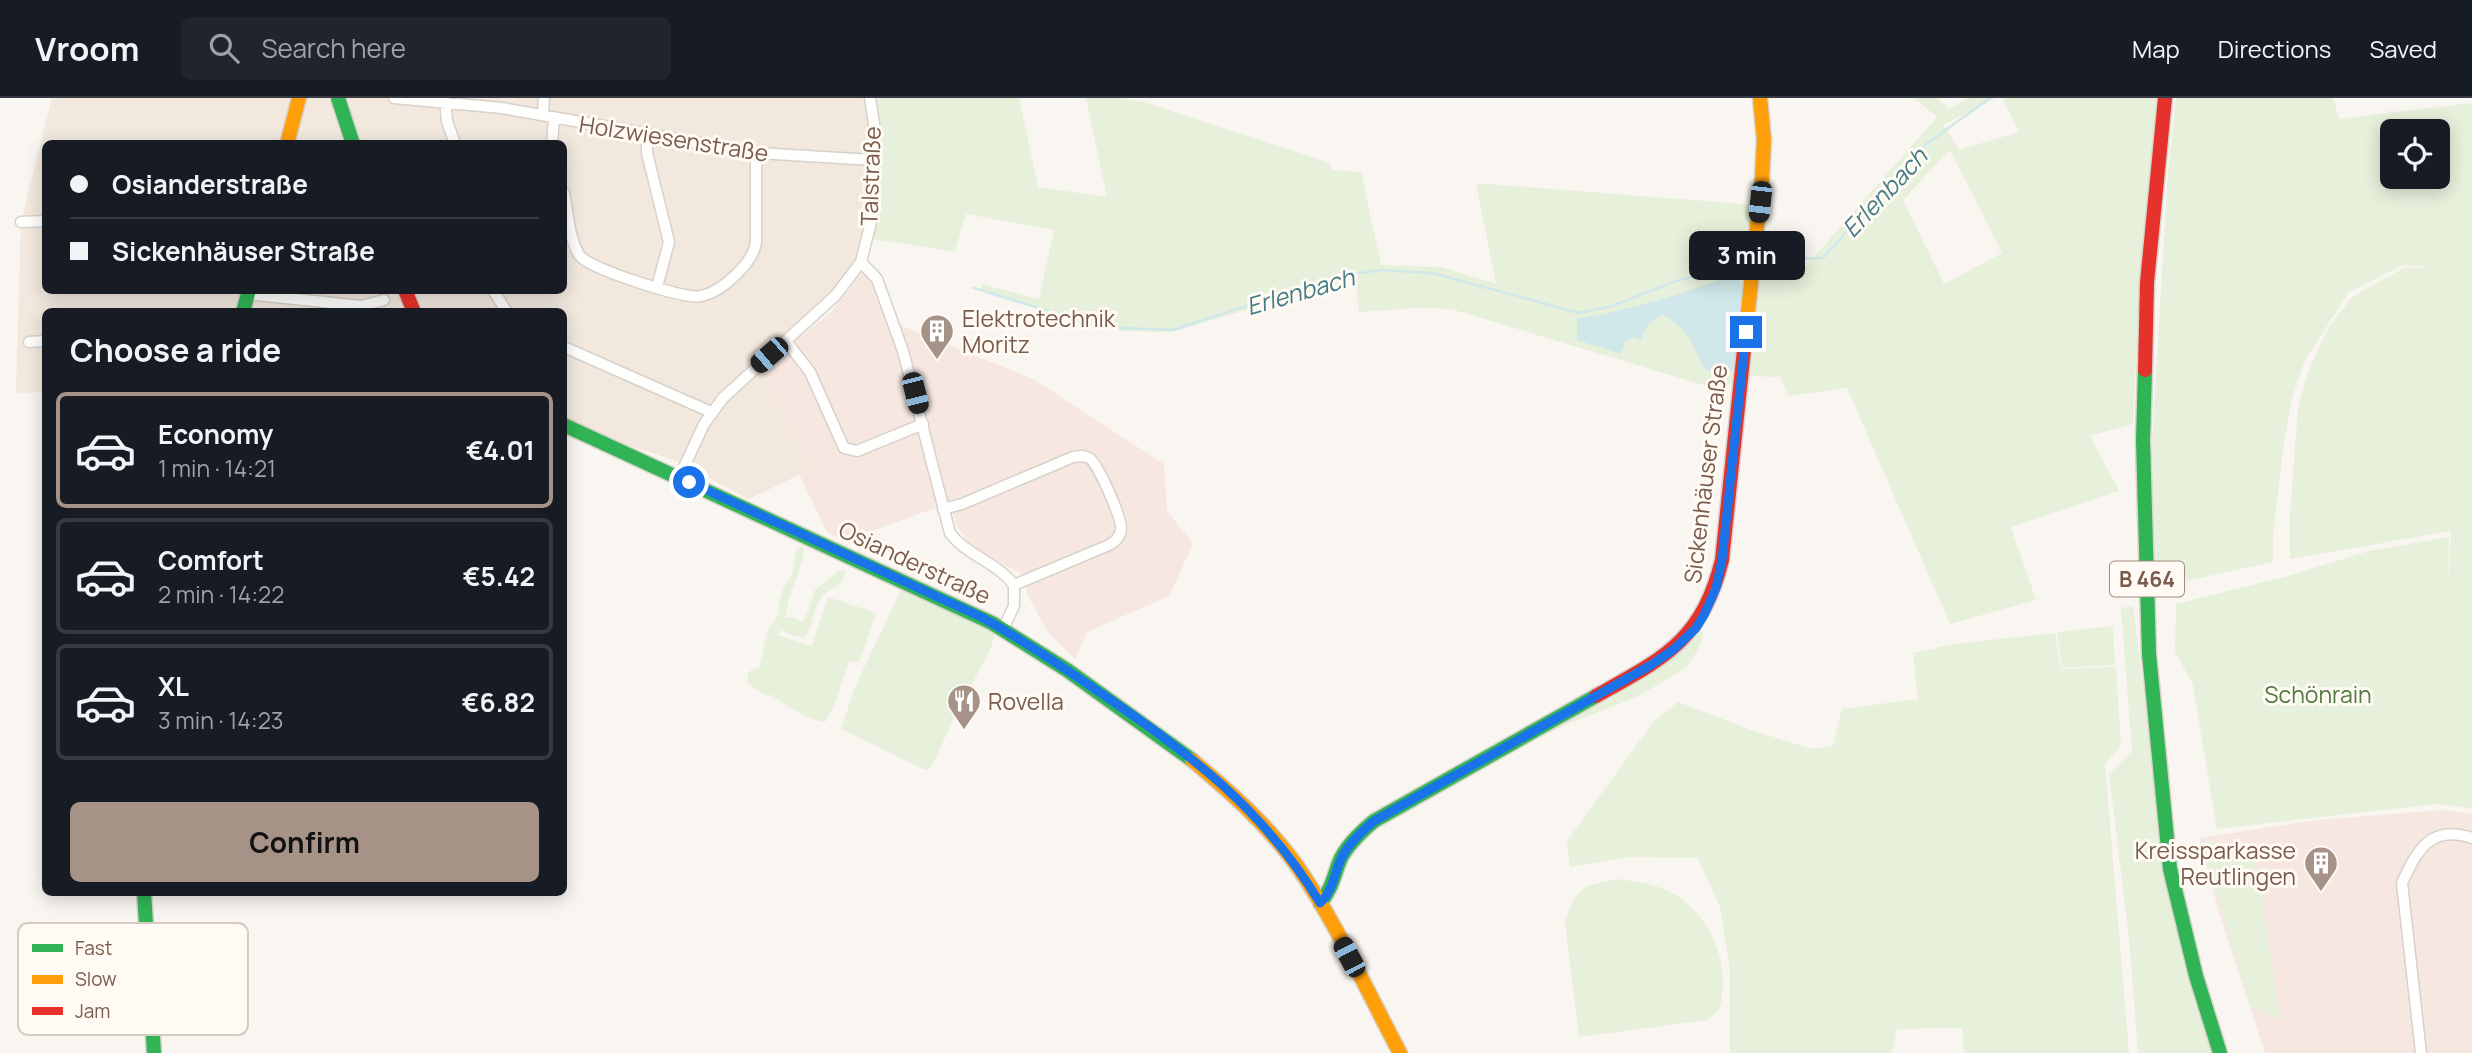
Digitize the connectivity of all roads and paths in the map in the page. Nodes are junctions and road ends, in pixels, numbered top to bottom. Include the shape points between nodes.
1 (299, 98) edge
2 (338, 98) edge
3 (394, 98) edge
4 (544, 98) edge
5 (870, 98) edge
6 (1760, 98) edge
7 (2165, 98) edge
8 (440, 100) edge
9 (548, 116) junction
10 (647, 134) junction
11 (288, 140) edge
12 (352, 140) edge
13 (454, 140) edge
14 (551, 140) edge
15 (756, 153) junction
16 (873, 160) junction
17 (567, 207) edge
18 (42, 221) edge
19 (21, 222) dead end
20 (861, 262) junction
21 (657, 287) junction
22 (264, 294) edge
23 (384, 300) dead end
24 (42, 341) edge
25 (786, 341) junction
26 (29, 342) dead end
27 (567, 349) edge
28 (711, 412) junction
29 (923, 424) junction
30 (567, 426) edge
31 (679, 478) junction
32 (943, 509) junction
33 (1014, 585) junction
34 (1003, 629) junction
35 (2472, 838) edge
36 (144, 896) edge
37 (1323, 908) junction
38 (146, 923) edge
39 (153, 1035) edge
40 (154, 1053) edge
41 (1400, 1053) edge
42 (2220, 1053) edge
43 (2421, 1053) edge

1 - 11 street
2 - 12 street
3 - 8 street, Holzwiesenstraße
4 - 9 street
5 - 16 street, Talstraße
6 - 37 street, Sickenhäuser Straße via 1762,179 1723,546 1716,588 1704,615 1685,639 1651,665 1374,821 1342,857
7 - 42 street, B 464 via 2147,283 2143,440 2149,654 2170,869
8 - 9 street, Holzwiesenstraße
8 - 13 street
9 - 10 street, Holzwiesenstraße
9 - 14 street
10 - 15 street, Holzwiesenstraße
10 - 21 street via 647,153 669,242
15 - 16 street, Holzwiesenstraße
15 - 21 street via 756,242 751,260 701,296
16 - 20 street, Talstraße via 871,222
17 - 21 street via 576,248 585,261
18 - 19 street
20 - 25 street, Talstraße via 844,287
20 - 29 street via 879,285
22 - 23 street via 361,306
24 - 26 street
25 - 28 street, Talstraße
25 - 29 street via 810,372 844,448 858,451
27 - 28 street
28 - 31 street, Talstraße
29 - 32 street
30 - 31 street, Osianderstraße
31 - 34 street, Osianderstraße
32 - 33 street via 955,540
32 - 33 street via 1073,457 1094,462 1120,522 1120,535 1109,545
33 - 34 street via 1015,599
34 - 37 street, Osianderstraße via 1120,706 1214,776 1270,833
35 - 43 street via 2458,833 2438,836 2424,845 2402,883
36 - 38 street
37 - 41 street
39 - 40 street

